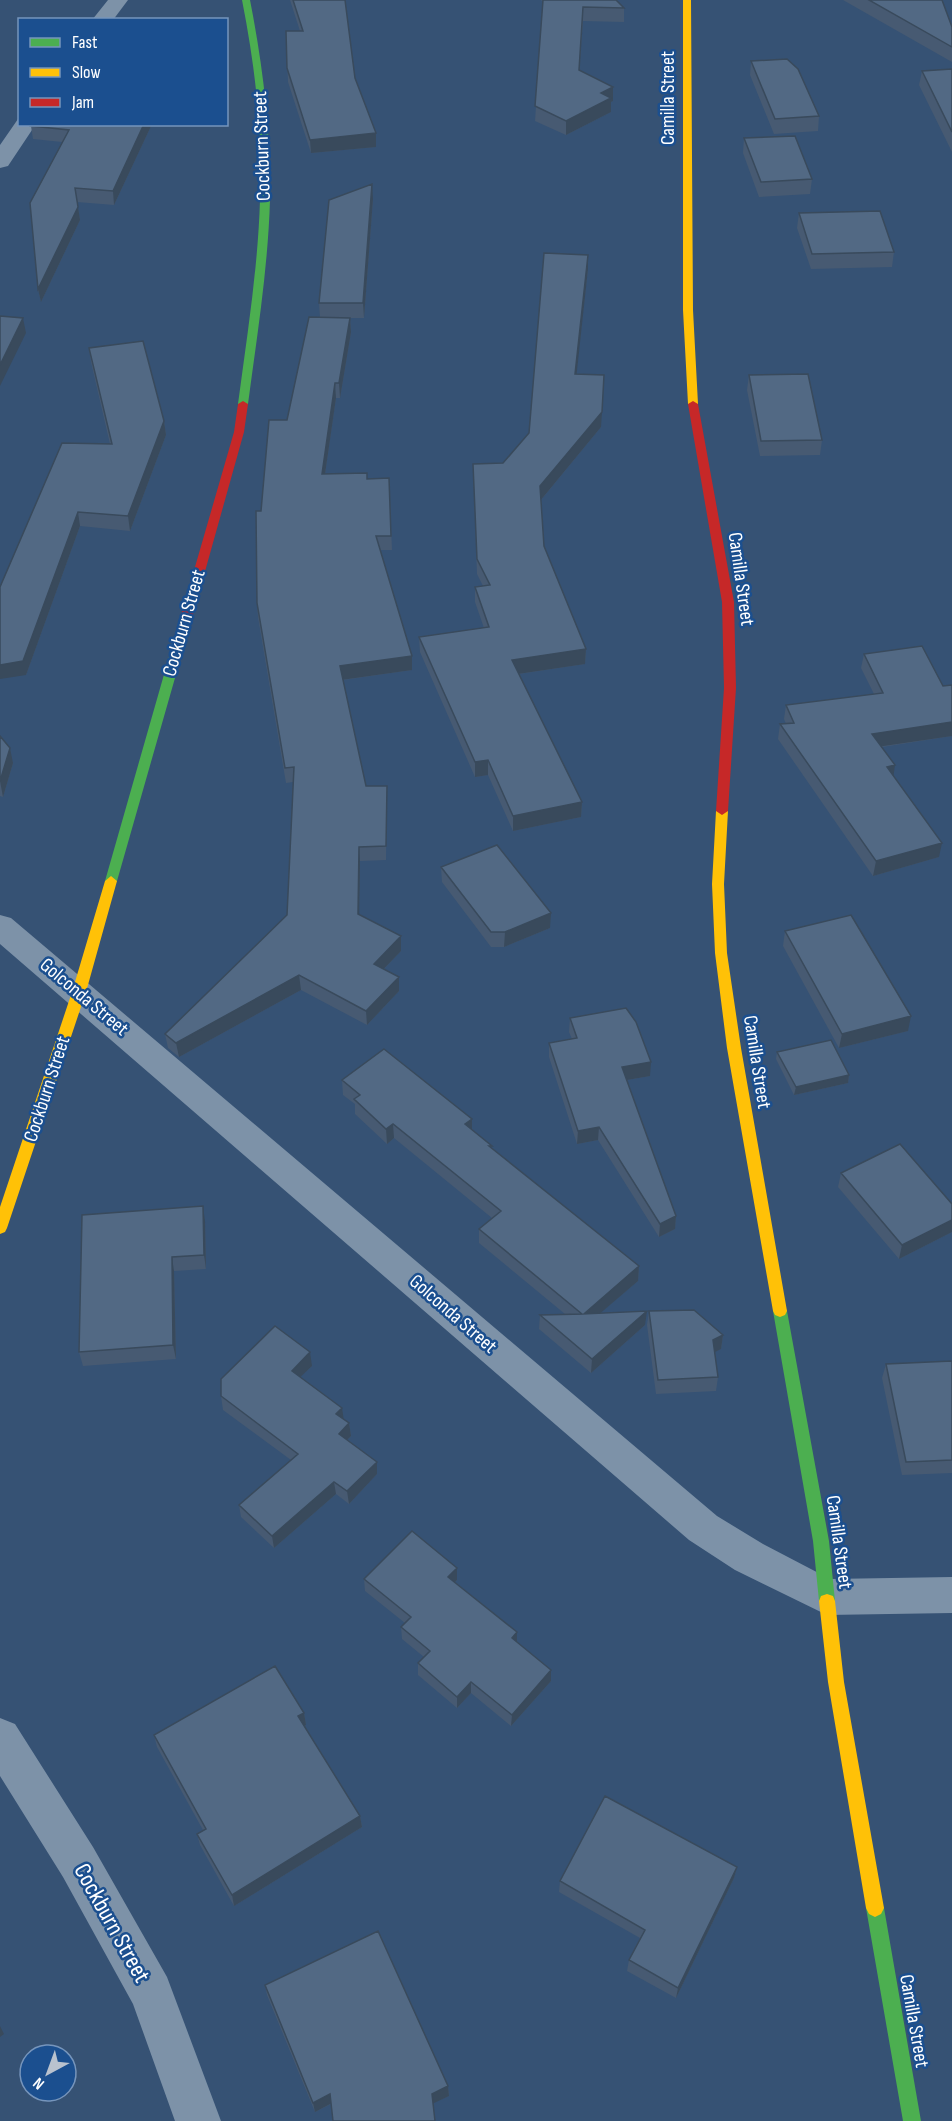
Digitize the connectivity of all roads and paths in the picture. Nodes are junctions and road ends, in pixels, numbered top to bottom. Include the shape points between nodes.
1 (118, 0) edge
2 (246, 0) edge
3 (687, 0) edge
4 (104, 18) edge
5 (25, 126) edge
6 (0, 161) edge
7 (0, 926) edge
8 (79, 992) junction
9 (0, 1228) edge
10 (952, 1595) edge
11 (827, 1597) junction
12 (0, 1738) edge
13 (198, 2121) edge
14 (912, 2121) edge

1 - 4 street
2 - 8 street, Cockburn Street via 264,120 266,200 239,432
3 - 11 street, Camilla Street via 688,310 693,411 728,602 730,688 718,884 721,953 734,1048 821,1541
5 - 6 street
7 - 8 street, Golconda Street
8 - 9 street, Cockburn Street
8 - 11 street, Golconda Street via 703,1528 748,1557
10 - 11 street, Golconda Street
11 - 14 street, Camilla Street via 836,1682
12 - 13 street, Cockburn Street via 78,1862 151,1993

